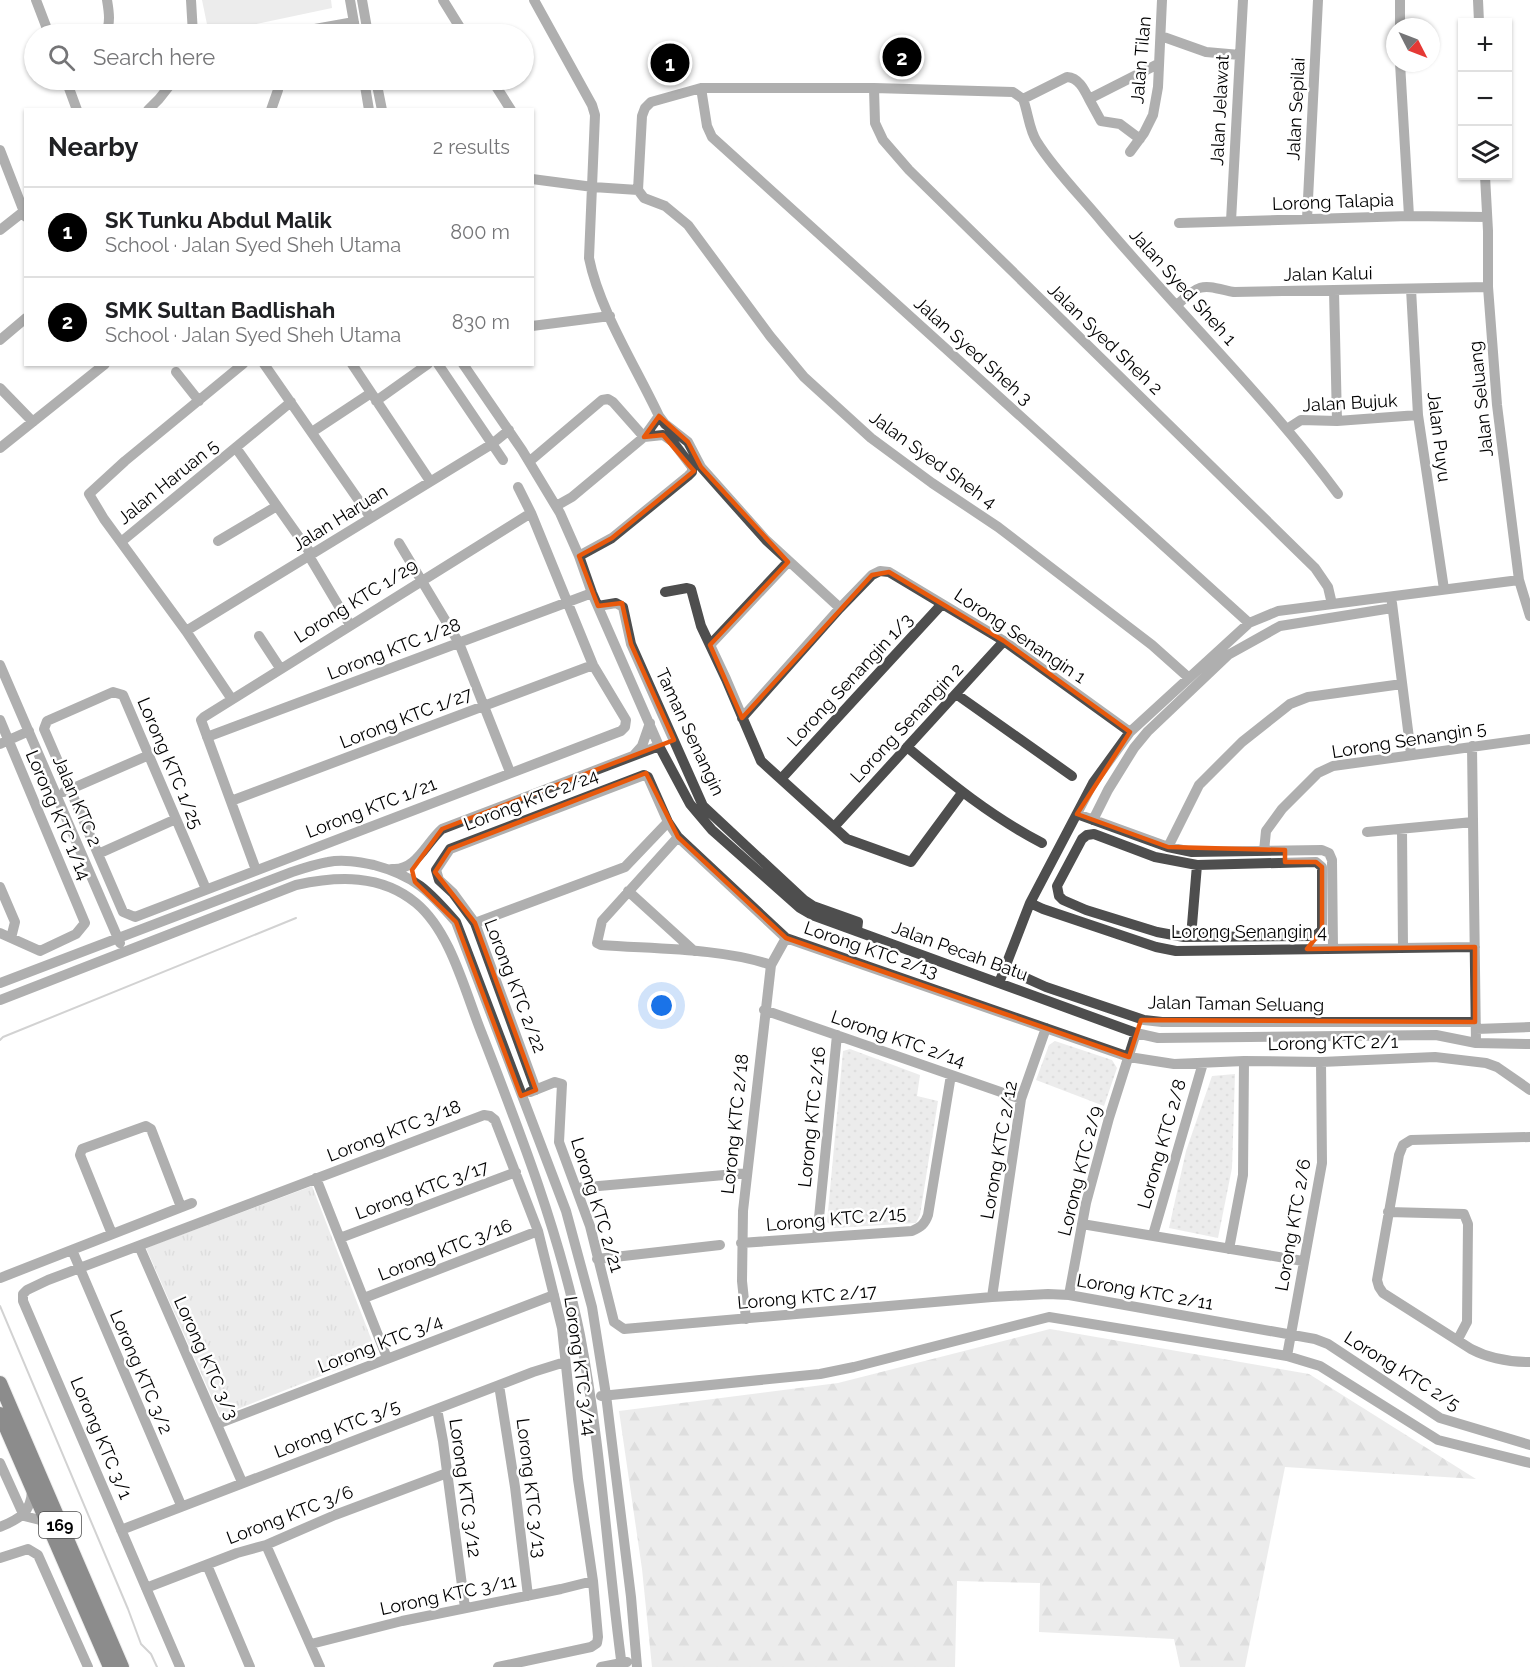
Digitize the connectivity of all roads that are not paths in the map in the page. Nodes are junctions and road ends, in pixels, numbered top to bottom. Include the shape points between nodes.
1 (36, 0) edge
2 (106, 0) edge
3 (191, 0) edge
4 (350, 0) edge
5 (362, 0) edge
6 (444, 0) edge
7 (534, 0) edge
8 (1162, 0) edge
9 (1243, 0) edge
10 (1318, 0) edge
11 (1400, 0) edge
12 (1478, 0) edge
13 (1400, 18) edge
14 (1479, 18) edge
15 (354, 22) joint
16 (45, 24) edge
17 (108, 24) edge
18 (192, 24) edge
19 (343, 24) edge
20 (366, 24) edge
21 (458, 24) edge
22 (1161, 36) junction
23 (1240, 55) junction
24 (1158, 64) junction
25 (1401, 72) edge
26 (701, 88) junction
27 (874, 88) junction
28 (70, 90) edge
29 (166, 90) edge
30 (278, 90) edge
31 (366, 90) edge
32 (378, 90) edge
33 (498, 90) edge
34 (1021, 97) junction
35 (1089, 99) junction
36 (76, 108) edge
37 (150, 108) edge
38 (272, 108) edge
39 (369, 108) edge
40 (381, 108) edge
41 (510, 108) edge
42 (1140, 139) junction
43 (0, 150) edge
44 (1130, 152) dead end
45 (534, 179) edge
46 (1485, 180) edge
47 (592, 187) junction
48 (638, 190) junction
49 (24, 214) edge
50 (1409, 216) junction
51 (1487, 217) junction
52 (1307, 219) junction
53 (1231, 221) junction
54 (1179, 223) dead end
55 (0, 230) edge
56 (1488, 287) junction
57 (1411, 289) junction
58 (1334, 291) junction
59 (1177, 305) junction
60 (610, 316) junction
61 (24, 320) edge
62 (534, 325) edge
63 (0, 340) edge
64 (103, 366) edge
65 (241, 366) edge
66 (265, 366) edge
67 (353, 366) edge
68 (425, 366) edge
69 (439, 366) edge
70 (465, 366) edge
71 (176, 372) dead end
72 (0, 388) edge
73 (374, 397) junction
74 (199, 401) junction
75 (291, 402) junction
76 (1418, 415) junction
77 (659, 416) junction
78 (33, 422) junction
79 (1337, 422) junction
80 (1287, 429) junction
81 (509, 430) junction
82 (312, 432) junction
83 (644, 437) junction
84 (492, 444) junction
85 (0, 448) edge
86 (236, 448) junction
87 (503, 460) dead end
88 (530, 461) junction
89 (430, 481) junction
90 (518, 487) dead end
91 (1338, 494) dead end
92 (277, 506) junction
93 (556, 506) junction
94 (531, 513) junction
95 (371, 518) junction
96 (121, 542) junction
97 (218, 542) dead end
98 (399, 543) dead end
99 (310, 555) junction
100 (579, 556) junction
101 (788, 562) junction
102 (422, 580) junction
103 (1519, 580) junction
104 (1444, 589) junction
105 (665, 592) dead end
106 (592, 593) junction
107 (1391, 596) junction
108 (566, 603) junction
109 (942, 604) junction
110 (1332, 604) junction
111 (598, 606) junction
112 (840, 608) junction
113 (1392, 608) junction
114 (1530, 616) edge
115 (1249, 623) junction
116 (350, 624) junction
117 (186, 631) junction
118 (259, 636) dead end
119 (1004, 641) junction
120 (459, 642) junction
121 (710, 645) junction
122 (0, 665) edge
123 (593, 665) junction
124 (280, 668) junction
125 (1189, 678) junction
126 (1402, 684) junction
127 (956, 694) junction
128 (231, 698) junction
129 (484, 706) junction
130 (742, 718) junction
131 (0, 720) edge
132 (650, 723) junction
133 (29, 731) junction
134 (1130, 732) junction
135 (207, 737) junction
136 (1530, 739) edge
137 (4, 742) edge
138 (659, 746) junction
139 (1472, 746) junction
140 (907, 747) junction
141 (1411, 754) junction
142 (148, 755) junction
143 (634, 756) junction
144 (510, 772) junction
145 (1072, 776) dead end
146 (648, 777) joint
147 (781, 779) junction
148 (70, 790) junction
149 (962, 793) junction
150 (57, 795) junction
151 (231, 801) junction
152 (1077, 814) junction
153 (176, 819) junction
154 (1093, 820) junction
155 (668, 822) junction
156 (1473, 822) junction
157 (834, 827) junction
158 (1402, 829) junction
159 (1122, 830) junction
160 (1367, 832) dead end
161 (678, 837) junction
162 (1042, 843) dead end
163 (1118, 843) junction
164 (1168, 848) junction
165 (1264, 850) junction
166 (1285, 850) junction
167 (98, 854) junction
168 (414, 861) junction
169 (1285, 862) junction
170 (1197, 865) junction
171 (388, 869) junction
172 (256, 870) junction
173 (436, 870) joint
174 (415, 882) junction
175 (0, 887) edge
176 (206, 889) junction
177 (628, 891) junction
178 (1030, 903) junction
179 (1086, 910) junction
180 (1083, 921) junction
181 (475, 922) junction
182 (857, 930) junction
183 (5, 935) edge
184 (1287, 936) junction
185 (1191, 937) junction
186 (118, 938) junction
187 (786, 938) junction
188 (1474, 947) junction
189 (1403, 948) junction
190 (1287, 949) junction
191 (1333, 949) junction
192 (694, 951) junction
193 (123, 952) junction
194 (771, 964) junction
195 (1005, 968) junction
196 (0, 983) edge
197 (999, 983) junction
198 (0, 1000) edge
199 (764, 1010) junction
200 (1475, 1025) junction
201 (1530, 1027) edge
202 (1046, 1028) junction
203 (1136, 1033) junction
204 (837, 1035) junction
205 (1476, 1043) junction
206 (1530, 1044) edge
207 (1129, 1057) junction
208 (1244, 1061) junction
209 (1321, 1062) junction
210 (1203, 1063) junction
211 (951, 1075) junction
212 (536, 1090) junction
213 (1530, 1090) edge
214 (521, 1096) junction
215 (1021, 1099) junction
216 (484, 1115) joint
217 (1530, 1137) edge
218 (516, 1172) junction
219 (747, 1173) junction
220 (316, 1178) junction
221 (576, 1188) junction
222 (192, 1203) dead end
223 (181, 1207) junction
224 (1388, 1212) junction
225 (1082, 1224) junction
226 (538, 1232) junction
227 (112, 1234) junction
228 (1153, 1235) junction
229 (340, 1238) junction
230 (817, 1238) junction
231 (741, 1243) junction
232 (720, 1245) dead end
233 (139, 1246) junction
234 (1229, 1249) junction
235 (72, 1250) junction
236 (597, 1258) junction
237 (1303, 1261) junction
238 (80, 1269) junction
239 (0, 1278) edge
240 (554, 1295) junction
241 (1069, 1295) junction
242 (992, 1297) junction
243 (364, 1298) junction
244 (746, 1319) junction
245 (624, 1329) joint
246 (1290, 1336) junction
247 (1458, 1340) junction
248 (1287, 1356) junction
249 (387, 1358) junction
250 (565, 1362) junction
251 (1530, 1362) edge
252 (0, 1383) edge
253 (499, 1386) junction
254 (606, 1395) junction
255 (591, 1398) junction
256 (437, 1409) junction
257 (0, 1414) edge
258 (217, 1424) junction
259 (1530, 1444) edge
260 (0, 1463) edge
261 (1530, 1463) edge
262 (447, 1473) junction
263 (242, 1482) junction
264 (33, 1488) junction
265 (181, 1506) junction
266 (24, 1516) junction
267 (0, 1527) edge
268 (50, 1530) junction
269 (121, 1530) junction
270 (266, 1545) junction
271 (0, 1558) edge
272 (207, 1565) junction
273 (593, 1581) junction
274 (146, 1588) junction
275 (528, 1596) junction
276 (465, 1608) junction
277 (311, 1644) junction
278 (636, 1663) edge
279 (621, 1665) edge
280 (88, 1667) edge
281 (110, 1667) edge
282 (122, 1667) edge
283 (180, 1667) edge
284 (250, 1667) edge
285 (320, 1667) edge
286 (498, 1667) edge
287 (601, 1667) edge

1 - 16 street
2 - 17 street via 110,14
3 - 18 street
4 - 15 street
5 - 20 street
6 - 21 street
7 - 47 street via 592,105
8 - 22 street, Jalan Tilan
9 - 23 street, Jalan Jelawat
10 - 52 street, Jalan Sepilai
11 - 13 street
12 - 14 street
15 - 19 street
22 - 23 street via 1206,52
22 - 24 street, Jalan Tilan
23 - 53 street, Jalan Jelawat
24 - 35 street
24 - 42 street, Jalan Tilan via 1153,115
25 - 50 street
26 - 27 street
26 - 48 street via 651,102 645,108
26 - 115 street, Jalan Syed Sheh 3 via 712,136
27 - 34 street via 1013,92
27 - 110 street, Jalan Syed Sheh 2 via 875,123 883,140 903,163 1315,568 1328,587
28 - 36 street
29 - 37 street
30 - 38 street
31 - 39 street
32 - 40 street
33 - 41 street
34 - 35 street via 1073,77
34 - 59 street, Jalan Syed Sheh 1 via 1035,140 1055,168
35 - 42 street via 1101,121 1120,124
42 - 44 street, Jalan Tilan
43 - 49 street
45 - 47 street
46 - 51 street, Jalan Seluang
47 - 48 street
47 - 60 street via 589,258
48 - 125 street, Jalan Syed Sheh 4 via 644,198 665,206 688,225 804,377 871,438 998,527
49 - 55 street
50 - 51 street, Lorong Talapia
50 - 52 street, Lorong Talapia
51 - 56 street, Jalan Seluang
52 - 53 street, Lorong Talapia
53 - 54 street, Lorong Talapia
56 - 57 street, Jalan Kalui
56 - 103 street, Jalan Seluang via 1502,449
57 - 58 street, Jalan Kalui
57 - 76 street, Jalan Puyu
58 - 59 street, Jalan Kalui via 1234,292 1207,285 1193,290
58 - 79 street
59 - 80 street, Jalan Syed Sheh 1
60 - 62 street
60 - 77 street
61 - 63 street
64 - 78 street
65 - 74 street
66 - 75 street
67 - 73 street
68 - 73 street
69 - 84 street
70 - 81 street, Jalan Pecah Batu
71 - 74 street
72 - 78 street
73 - 82 street
73 - 89 street
74 - 96 street via 89,494
75 - 82 street
75 - 86 street, Jalan Haruan 5
76 - 79 street, Jalan Bujuk
76 - 104 street, Jalan Puyu
77 - 83 street
77 - 101 street via 688,442 701,467
78 - 85 street
79 - 80 street, Jalan Bujuk via 1301,420
80 - 91 street, Jalan Syed Sheh 1
81 - 84 street, Jalan Haruan
81 - 88 street, Jalan Pecah Batu
82 - 95 street
83 - 88 street via 613,402 602,400
83 - 93 street
83 - 100 street via 663,435 673,442 692,472 612,538
84 - 87 street
84 - 89 street, Jalan Haruan
86 - 92 street, Jalan Haruan 5
86 - 96 street, Jalan Haruan 5
88 - 93 street, Jalan Pecah Batu
89 - 95 street, Jalan Haruan
90 - 94 street, Lorong KTC 1/21
92 - 97 street
92 - 99 street, Jalan Haruan 5
93 - 100 street, Jalan Pecah Batu
94 - 102 street, Lorong KTC 1/29
94 - 108 street, Lorong KTC 1/21
95 - 99 street, Jalan Haruan
96 - 117 street
98 - 102 street
99 - 116 street, Jalan Haruan 5
99 - 117 street, Jalan Haruan
100 - 106 street, Jalan Pecah Batu
101 - 112 street
101 - 121 street
102 - 116 street, Lorong KTC 1/29
102 - 120 street
103 - 104 street
103 - 114 street, Jalan Seluang
104 - 107 street
105 - 121 street via 691,589
106 - 108 street, Lorong KTC 1/28
106 - 111 street, Jalan Pecah Batu
107 - 110 street
107 - 113 street
108 - 120 street, Lorong KTC 1/28
108 - 123 street, Lorong KTC 1/21
109 - 112 street, Lorong Senangin 1 via 889,572 880,571
109 - 119 street, Lorong Senangin 1
109 - 147 street, Lorong Senangin 1/3
110 - 115 street via 1278,611
111 - 132 street, Jalan Pecah Batu
111 - 182 street, Taman Senangin via 616,603 623,607 631,644 703,806 804,900 858,922
112 - 130 street
113 - 126 street
113 - 154 street via 1280,626 1228,655 1134,748
115 - 125 street
116 - 124 street, Lorong KTC 1/29
117 - 128 street
118 - 124 street
119 - 127 street, Lorong Senangin 2
119 - 134 street, Lorong Senangin 1
120 - 129 street
120 - 135 street, Lorong KTC 1/28
121 - 130 street
122 - 133 street, Jalan KTC 2
123 - 129 street, Lorong KTC 1/27
123 - 144 street, Lorong KTC 1/21 via 626,720 625,727
124 - 128 street, Lorong KTC 1/29
125 - 134 street
126 - 141 street
126 - 164 street via 1308,696 1290,704 1242,742 1198,785
127 - 140 street, Lorong Senangin 2
127 - 145 street
128 - 135 street, Lorong KTC 1/29 via 201,720
129 - 144 street
129 - 151 street, Lorong KTC 1/27
130 - 147 street via 761,761
131 - 137 street, Lorong KTC 1/14
132 - 138 street, Jalan Pecah Batu
132 - 143 street
133 - 137 street
133 - 150 street, Jalan KTC 2
134 - 152 street via 1093,783
135 - 151 street
136 - 139 street, Lorong Senangin 5
137 - 183 street, Lorong KTC 1/14 via 85,923 76,934 40,951
138 - 143 street
138 - 182 street, Jalan Pecah Batu via 690,804 712,830 794,904 812,915
139 - 141 street, Lorong Senangin 5
139 - 156 street
140 - 149 street
140 - 157 street, Lorong Senangin 2
141 - 165 street, Lorong Senangin 5 via 1333,766 1318,773 1266,831
142 - 148 street
142 - 148 street, Lorong KTC 1/25 via 123,695 113,692 69,711 47,721 44,729
142 - 153 street, Lorong KTC 1/25
143 - 168 street via 442,829
144 - 172 street, Lorong KTC 1/21
146 - 155 street, Lorong KTC 2/13
146 - 173 street, Lorong KTC 2/24 via 641,775 450,849
147 - 157 street
148 - 150 street
148 - 167 street, Lorong KTC 1/21
149 - 157 street via 911,862 847,839
149 - 162 street
150 - 186 street, Jalan KTC 2
151 - 172 street
152 - 154 street
152 - 178 street
153 - 167 street
153 - 176 street, Lorong KTC 1/25
154 - 159 street
155 - 161 street, Lorong KTC 2/13
155 - 181 street via 625,867
156 - 158 street
156 - 188 street
158 - 160 street
158 - 189 street
159 - 163 street
159 - 164 street
161 - 177 street
161 - 187 street, Lorong KTC 2/13
163 - 170 street via 1155,857
163 - 179 street via 1087,835 1057,886 1063,900
164 - 165 street via 1192,852
165 - 166 street
166 - 169 street
166 - 191 street via 1329,852
167 - 176 street, Lorong KTC 1/21 via 123,912 135,917
168 - 171 street via 401,870
168 - 174 street
169 - 170 street
169 - 184 street via 1320,864 1323,902 1319,934
170 - 185 street
171 - 174 street
171 - 186 street via 361,862 327,862
172 - 176 street, Lorong KTC 1/21
173 - 181 street, Lorong KTC 2/22 via 439,880
174 - 214 street via 456,922
175 - 183 street via 15,922
177 - 192 street
177 - 192 street via 602,921 597,944
178 - 180 street, Lorong Senangin 4
178 - 195 street
179 - 180 street
179 - 185 street via 1157,932
180 - 190 street, Lorong Senangin 4 via 1156,948 1176,951
181 - 212 street, Lorong KTC 2/22
182 - 197 street, Jalan Pecah Batu
184 - 185 street
184 - 190 street
186 - 193 street, Jalan KTC 2
186 - 196 street
187 - 194 street, Lorong KTC 2/18
187 - 202 street, Lorong KTC 2/13
188 - 189 street, Lorong Senangin 4
188 - 200 street
189 - 191 street, Lorong Senangin 4
190 - 191 street, Lorong Senangin 4
192 - 194 street
193 - 198 street
193 - 255 street via 296,885 322,880 366,880 393,889 417,904 444,936 510,1106 556,1242
194 - 199 street, Lorong KTC 2/18
195 - 197 street
195 - 200 street, Jalan Taman Seluang via 1046,987 1144,1020
197 - 203 street, Jalan Pecah Batu
199 - 204 street, Lorong KTC 2/14
199 - 219 street, Lorong KTC 2/18
200 - 201 street, Jalan Taman Seluang
200 - 205 street
202 - 207 street
202 - 215 street, Lorong KTC 2/12
203 - 205 street, Jalan Pecah Batu via 1178,1039 1436,1035
203 - 207 street, Lorong KTC 2/9
204 - 211 street, Lorong KTC 2/14
204 - 230 street, Lorong KTC 2/16
205 - 206 street, Jalan Pecah Batu
207 - 210 street, Lorong KTC 2/1 via 1173,1064
207 - 225 street, Lorong KTC 2/9
208 - 209 street, Lorong KTC 2/1
208 - 210 street, Lorong KTC 2/1
208 - 234 street via 1244,1174
209 - 213 street, Lorong KTC 2/1 via 1435,1057 1476,1062 1497,1068
209 - 237 street, Lorong KTC 2/6 via 1322,1163
210 - 228 street, Lorong KTC 2/8
211 - 215 street, Lorong KTC 2/14
211 - 230 street, Lorong KTC 2/15 via 926,1222 912,1231
212 - 214 street
212 - 221 street, Lorong KTC 2/21 via 555,1082 562,1084 559,1142
214 - 254 street via 574,1238 592,1307
215 - 242 street, Lorong KTC 2/12
216 - 218 street, Lorong KTC 3/14 via 495,1120
216 - 220 street, Lorong KTC 3/18
217 - 224 street via 1411,1140 1398,1155
218 - 226 street, Lorong KTC 3/14
218 - 229 street, Lorong KTC 3/17
219 - 221 street
219 - 231 street, Lorong KTC 2/18
220 - 229 street
220 - 233 street
221 - 236 street, Lorong KTC 2/21
222 - 223 street
223 - 227 street
223 - 227 street via 152,1129 146,1126 82,1149
224 - 247 street via 1378,1287
224 - 247 street via 1464,1214 1468,1224 1467,1322
225 - 228 street
225 - 241 street, Lorong KTC 2/9
226 - 240 street, Lorong KTC 3/14
226 - 243 street, Lorong KTC 3/16
227 - 235 street
228 - 234 street
229 - 243 street
230 - 231 street, Lorong KTC 2/15
231 - 244 street, Lorong KTC 2/18
232 - 236 street
233 - 238 street
233 - 258 street, Lorong KTC 3/3
234 - 237 street
235 - 238 street, Lorong KTC 3/2
235 - 239 street
236 - 245 street, Lorong KTC 2/21 via 614,1322
237 - 246 street, Lorong KTC 2/6
238 - 265 street, Lorong KTC 3/2
238 - 269 street, Lorong KTC 3/1 via 27,1290 23,1301
240 - 249 street, Lorong KTC 3/4
240 - 250 street, Lorong KTC 3/14
241 - 242 street, Lorong KTC 2/11
241 - 246 street, Lorong KTC 2/11
242 - 244 street, Lorong KTC 2/17
243 - 249 street
244 - 245 street, Lorong KTC 2/17
246 - 248 street, Lorong KTC 2/6
246 - 259 street, Lorong KTC 2/5 via 1328,1344 1440,1418
247 - 251 street via 1484,1356
248 - 254 street via 1049,1317 820,1374
248 - 261 street via 1320,1366 1438,1440
249 - 258 street, Lorong KTC 3/4
250 - 253 street, Lorong KTC 3/5
250 - 273 street, Lorong KTC 3/14
252 - 282 main road, 169
253 - 256 street, Lorong KTC 3/5
253 - 275 street, Lorong KTC 3/13
254 - 255 street
254 - 278 street
255 - 279 street
256 - 262 street, Lorong KTC 3/12
256 - 263 street, Lorong KTC 3/5
257 - 264 main road, 169
258 - 263 street, Lorong KTC 3/3
260 - 266 street
262 - 270 street, Lorong KTC 3/6
262 - 276 street, Lorong KTC 3/12
263 - 265 street, Lorong KTC 3/5
264 - 266 street via 31,1505
264 - 268 main road, 169
265 - 269 street, Lorong KTC 3/5
266 - 267 street
266 - 268 street via 40,1520
268 - 281 main road, 169
269 - 274 street, Lorong KTC 3/1
270 - 272 street, Lorong KTC 3/6
270 - 277 street
271 - 280 street via 28,1549 38,1555
272 - 274 street, Lorong KTC 3/6
272 - 284 street
273 - 275 street, Lorong KTC 3/11
273 - 286 street, Lorong KTC 3/14 via 597,1643
274 - 283 street, Lorong KTC 3/1
275 - 276 street, Lorong KTC 3/11
276 - 277 street, Lorong KTC 3/11
277 - 285 street
278 - 279 street
279 - 287 street

